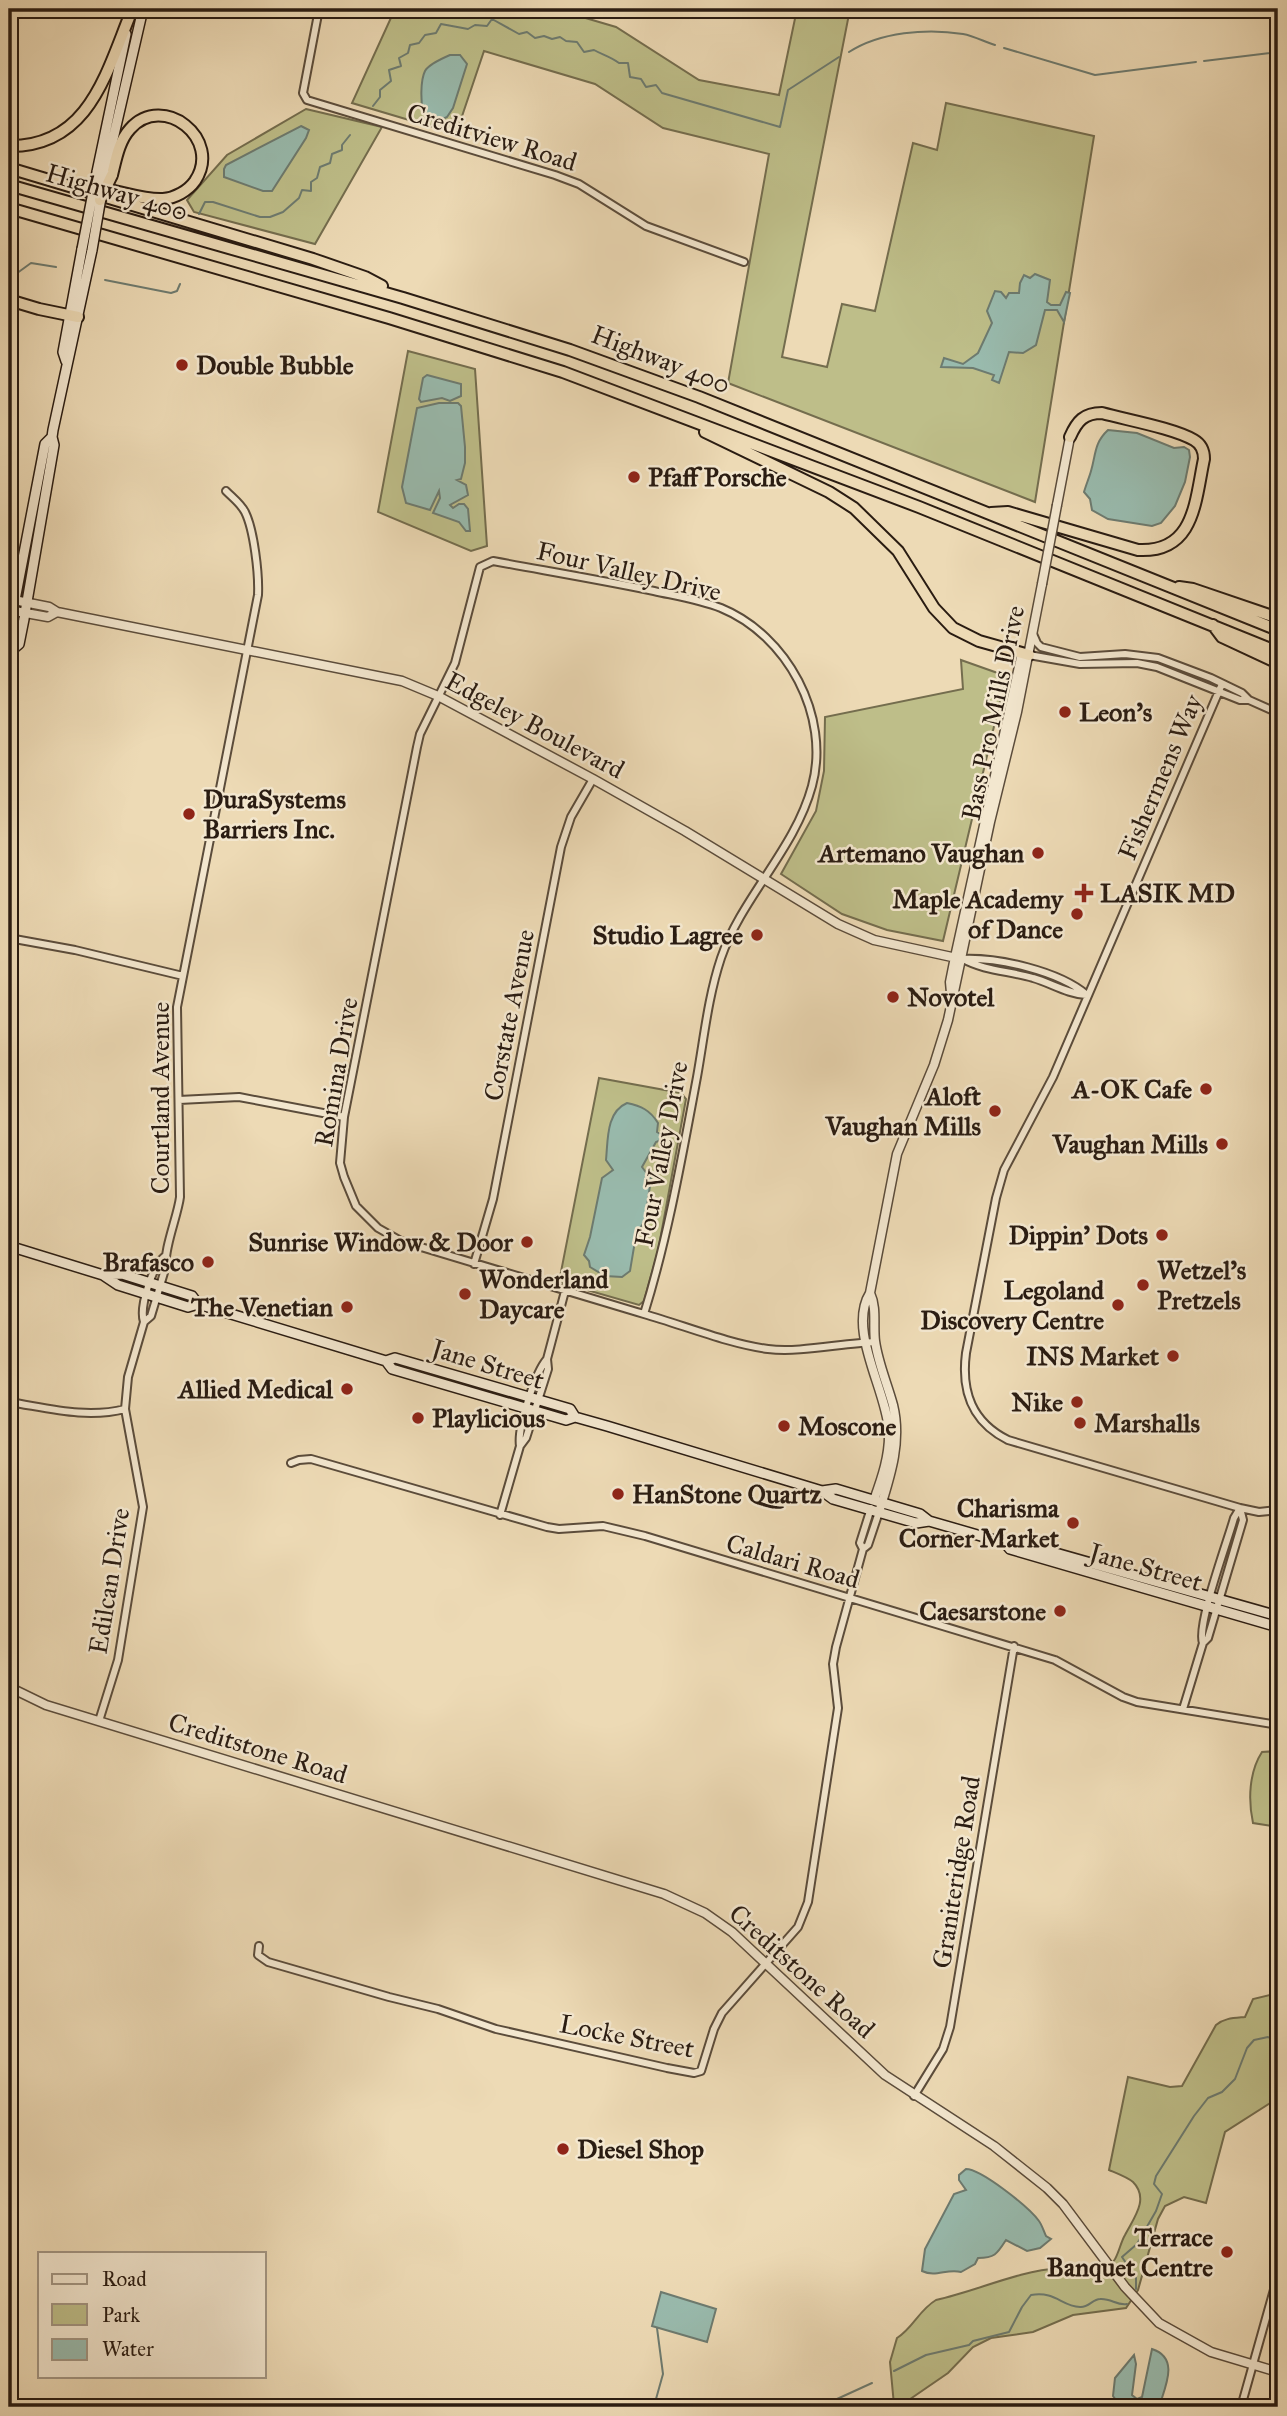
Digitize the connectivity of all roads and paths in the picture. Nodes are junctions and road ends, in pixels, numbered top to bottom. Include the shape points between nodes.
1 (143, 9) edge
2 (319, 9) edge
3 (131, 12) edge
4 (9, 146) edge
5 (9, 168) edge
6 (105, 173) junction
7 (9, 185) edge
8 (86, 190) junction
9 (100, 200) joint
10 (9, 208) edge
11 (87, 249) junction
12 (744, 262) dead end
13 (403, 298) junction
14 (9, 300) edge
15 (74, 316) junction
16 (685, 418) junction
17 (1070, 437) joint
18 (52, 438) junction
19 (226, 491) dead end
20 (988, 513) junction
21 (1163, 585) junction
22 (11, 605) edge
23 (25, 608) junction
24 (1278, 618) edge
25 (1213, 625) junction
26 (1278, 630) edge
27 (9, 631) edge
28 (1033, 634) junction
29 (10, 647) edge
30 (248, 649) junction
31 (1278, 652) edge
32 (1026, 654) junction
33 (1278, 663) edge
34 (9, 667) edge
35 (1220, 687) junction
36 (438, 696) junction
37 (1278, 713) edge
38 (593, 779) junction
39 (764, 879) junction
40 (9, 938) edge
41 (958, 958) junction
42 (183, 976) junction
43 (1087, 995) junction
44 (179, 1100) junction
45 (344, 1117) junction
46 (9, 1246) edge
47 (474, 1264) junction
48 (103, 1275) junction
49 (155, 1284) junction
50 (565, 1291) junction
51 (151, 1295) junction
52 (198, 1304) junction
53 (644, 1314) junction
54 (871, 1342) junction
55 (386, 1361) junction
56 (534, 1400) junction
57 (9, 1402) edge
58 (125, 1409) junction
59 (531, 1410) junction
60 (575, 1417) junction
61 (290, 1463) dead end
62 (876, 1506) junction
63 (1240, 1508) junction
64 (1278, 1510) edge
65 (500, 1515) junction
66 (849, 1597) junction
67 (1214, 1603) junction
68 (1278, 1616) edge
69 (1278, 1627) edge
70 (1014, 1646) junction
71 (9, 1686) edge
72 (1183, 1709) junction
73 (99, 1721) junction
74 (1278, 1726) edge
75 (259, 1946) dead end
76 (767, 1964) junction
77 (914, 2096) junction
78 (1278, 2256) edge
79 (1252, 2365) junction
80 (1278, 2372) edge
81 (1241, 2407) edge

1 - 6 main road
2 - 12 street, Creditview Road via 303,93 307,100 579,184 646,226
3 - 4 highway via 100,89 83,114 49,138
3 - 6 main road
5 - 8 highway
6 - 8 highway via 141,120 176,118 195,133 200,145 197,178 190,188 172,197
6 - 9 highway, bridge
6 - 11 main road, bridge
7 - 13 highway, Highway 400
8 - 13 highway via 313,259 365,277
9 - 11 main road, bridge
10 - 16 highway, Highway 400 via 563,372
11 - 15 main road
13 - 20 highway, Highway 400 via 636,373
14 - 15 highway
15 - 18 main road via 63,352 66,361
16 - 25 highway, Highway 400
16 - 32 highway via 863,514 898,551 934,608 953,628 979,641
17 - 20 highway via 1083,417 1102,412 1199,444 1204,459 1186,530 1164,548 1138,550 1008,512
17 - 28 street, Bass Pro Mills Drive, bridge
18 - 22 main road via 46,444
18 - 23 main road
19 - 30 street, Courtland Avenue via 246,514 255,555 258,595
20 - 21 highway, Highway 400
21 - 24 highway via 1194,589
21 - 26 highway, Highway 400
22 - 23 street, Edgeley Boulevard
22 - 27 main road
23 - 29 main road via 19,643
23 - 30 street, Edgeley Boulevard via 49,607
25 - 31 highway, Highway 400
25 - 33 highway via 1222,637
28 - 32 street, Bass Pro Mills Drive
28 - 35 street, Fishermens Way via 1048,650 1080,657 1158,657
29 - 34 main road
30 - 36 street, Edgeley Boulevard via 402,681
30 - 42 street, Courtland Avenue
32 - 35 street, Fishermens Way via 1080,664 1137,663
32 - 41 street, Bass Pro Mills Drive
35 - 37 street, Fishermens Way via 1242,693
35 - 43 street, Fishermens Way
36 - 38 street, Edgeley Boulevard
36 - 39 street, Four Valley Drive via 455,663 475,578 487,563 678,596 721,608 746,622 803,687 817,760 801,816
36 - 45 street, Romina Drive via 417,747
38 - 39 street, Edgeley Boulevard
38 - 47 street, Corstate Avenue via 571,817 561,847 493,1199
39 - 41 street, Edgeley Boulevard via 855,933
39 - 53 street, Four Valley Drive via 730,939 714,981 666,1236
40 - 42 street
41 - 43 street
41 - 54 street, Bass Pro Mills Drive via 942,1043 897,1153 870,1293 874,1302
42 - 44 street, Courtland Avenue via 177,1007
43 - 63 street, Fishermens Way via 1053,1077 999,1183 965,1361 965,1389 978,1417 1008,1440
44 - 45 street via 239,1097
44 - 49 street, Courtland Avenue via 180,1197 164,1258 166,1266
45 - 47 street, Romina Drive via 341,1163 356,1206 389,1235
46 - 48 main road, Jane Street
47 - 50 street, Romina Drive
48 - 49 main road, Jane Street via 122,1274
48 - 51 main road, Jane Street
49 - 51 street, Edilcan Drive
49 - 52 main road, Jane Street via 192,1296
50 - 53 street, Romina Drive
50 - 56 street via 548,1369
51 - 52 main road, Jane Street via 188,1307
51 - 58 street, Edilcan Drive via 141,1314 144,1322 128,1377
52 - 55 main road, Jane Street
53 - 54 street, Romina Drive via 771,1349
54 - 62 street, Bass Pro Mills Drive via 893,1405 896,1441 893,1465
55 - 56 main road, Jane Street via 395,1358
55 - 59 main road, Jane Street via 392,1369
56 - 59 street
56 - 60 main road, Jane Street via 570,1409
57 - 58 street via 80,1413
58 - 73 street, Edilcan Drive via 142,1507 118,1660
59 - 60 main road, Jane Street via 566,1420
59 - 65 street via 518,1436 520,1446
60 - 62 main road, Jane Street via 822,1491 833,1499
61 - 65 street, Caldari Road via 311,1460
62 - 66 street, Locke Street via 860,1543 863,1549
62 - 67 main road, Jane Street via 916,1523 929,1521 1005,1543 1010,1549
63 - 64 street
63 - 67 street via 1243,1520
65 - 66 street, Caldari Road via 559,1529 603,1526
66 - 70 street, Caldari Road
66 - 76 street, Locke Street via 833,1664 838,1708 808,1902 798,1927
67 - 68 main road, Jane Street
67 - 69 main road, Jane Street
67 - 72 street via 1208,1638
70 - 72 street, Caldari Road via 1055,1660 1123,1697
70 - 77 street, Graniteridge Road via 950,2027 943,2049
71 - 73 street, Creditstone Road via 46,1706
72 - 74 street, Caldari Road
73 - 76 street, Creditstone Road via 664,1894 705,1913
75 - 76 street, Locke Street via 258,1955 268,1962 496,2029 694,2073 703,2068 722,2013
76 - 77 street, Creditstone Road via 868,2060
77 - 79 street, Creditstone Road via 994,2146 1047,2188 1159,2323 1211,2352
78 - 79 street via 1275,2286
79 - 80 street, Creditstone Road
79 - 81 street

